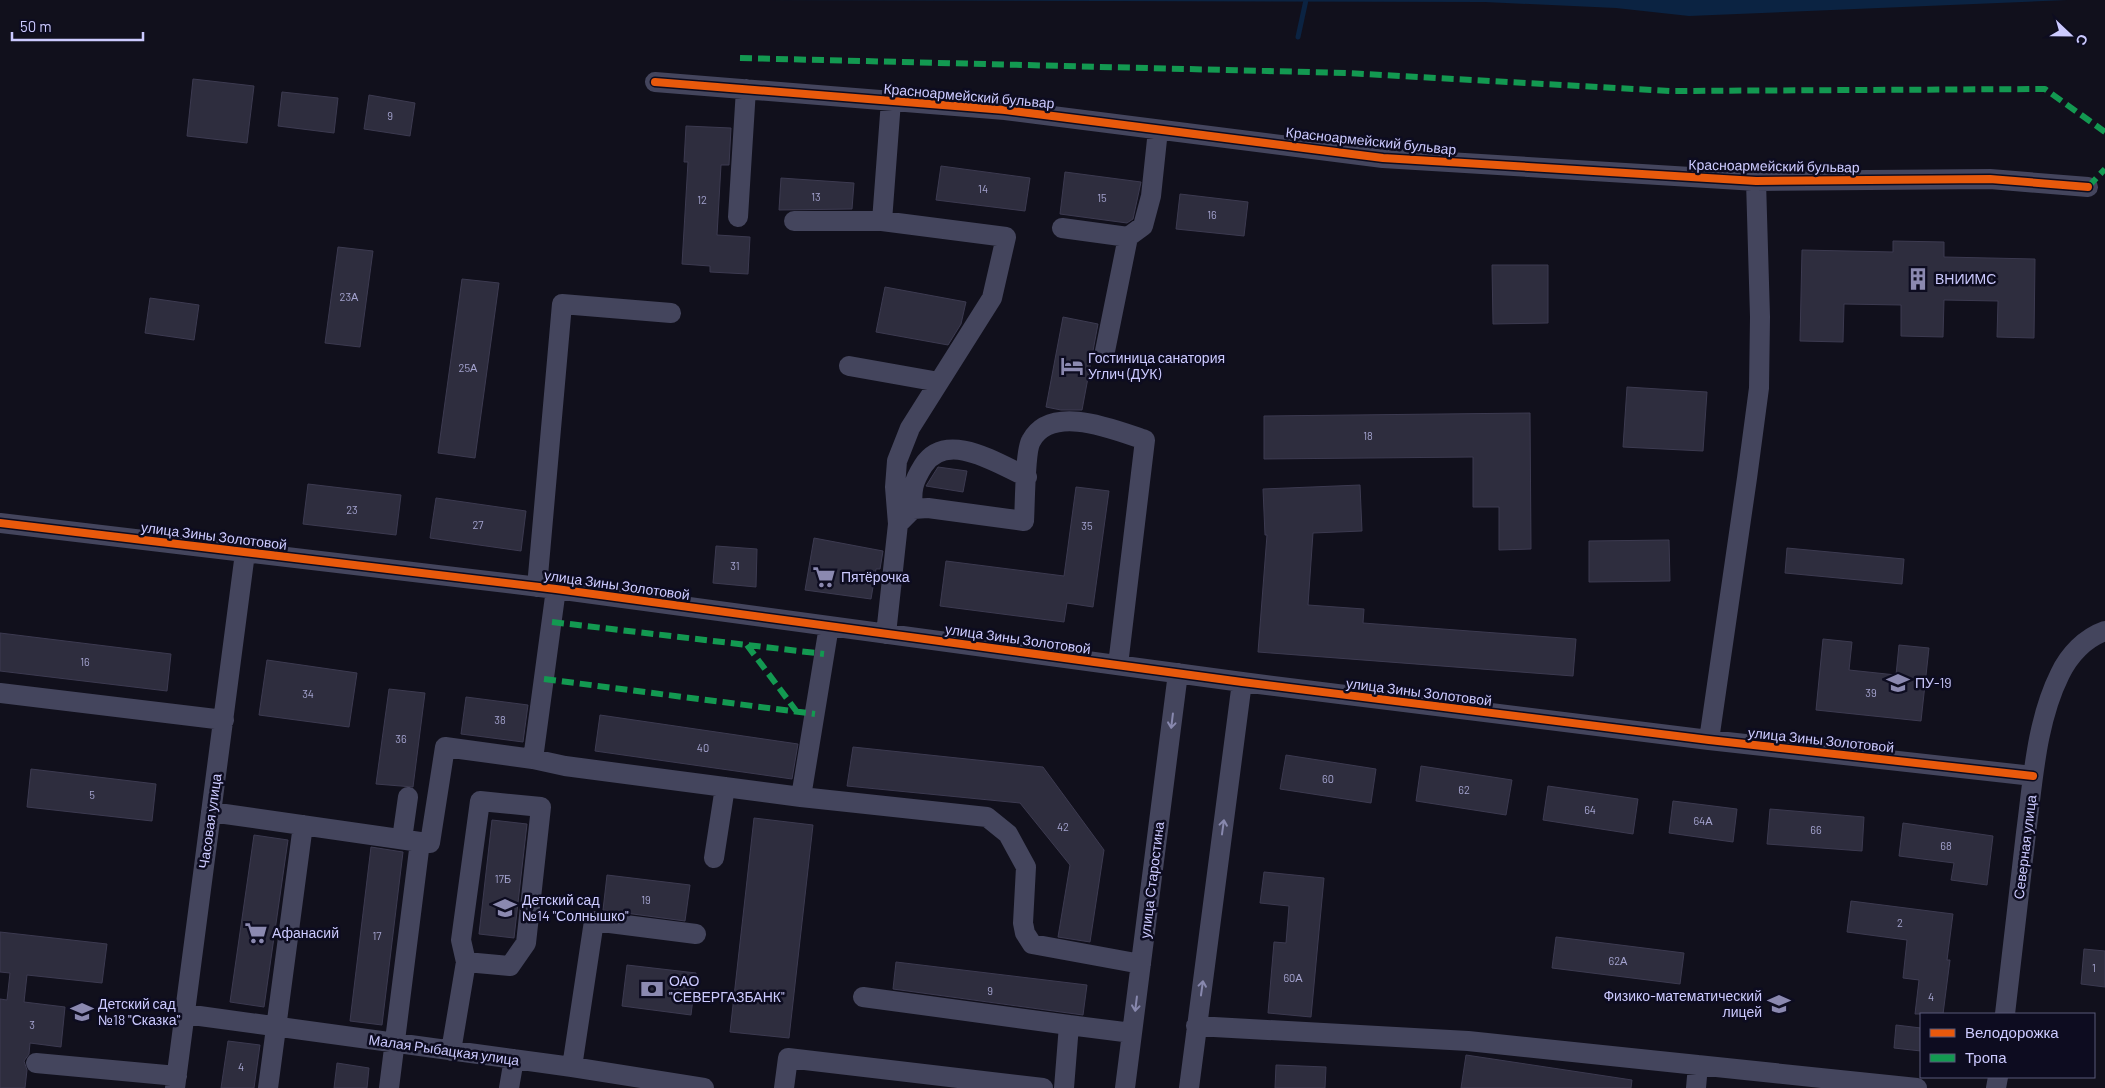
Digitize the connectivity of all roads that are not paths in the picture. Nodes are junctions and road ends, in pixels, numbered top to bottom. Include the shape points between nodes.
1 (655, 82) dead end
2 (746, 89) junction
3 (891, 101) junction
4 (1158, 130) junction
5 (1756, 181) junction
6 (2088, 187) dead end
7 (738, 217) dead end
8 (794, 221) dead end
9 (882, 221) junction
10 (1062, 228) dead end
11 (1128, 237) junction
12 (671, 313) dead end
13 (1105, 350) dead end
14 (849, 366) dead end
15 (939, 382) junction
16 (1027, 478) junction
17 (913, 509) junction
18 (0, 523) edge
19 (898, 524) junction
20 (245, 553) junction
21 (546, 588) junction
22 (829, 626) junction
23 (2099, 633) edge
24 (886, 634) junction
25 (1118, 665) junction
26 (1178, 673) junction
27 (1242, 682) junction
28 (0, 693) edge
29 (224, 720) junction
30 (1709, 740) junction
31 (533, 759) junction
32 (2033, 776) junction
33 (725, 787) junction
34 (408, 797) dead end
35 (801, 797) junction
36 (211, 812) junction
37 (303, 824) junction
38 (411, 840) junction
39 (714, 858) dead end
40 (696, 934) dead end
41 (466, 962) junction
42 (1141, 964) junction
43 (862, 997) dead end
44 (2005, 1013) edge
45 (185, 1014) junction
46 (1069, 1024) junction
47 (1196, 1026) junction
48 (276, 1027) junction
49 (1132, 1033) junction
50 (395, 1044) junction
51 (451, 1052) junction
52 (514, 1059) junction
53 (36, 1063) dead end
54 (1698, 1065) junction
55 (572, 1067) junction
56 (176, 1082) edge
57 (268, 1088) edge
58 (388, 1088) edge
59 (510, 1088) edge
60 (704, 1088) edge
61 (784, 1088) edge
62 (1043, 1088) edge
63 (1064, 1088) edge
64 (1125, 1088) edge
65 (1188, 1088) edge
66 (1696, 1088) edge
67 (1912, 1088) edge

1 - 2 street, Красноармейский бульвар
2 - 3 street, Красноармейский бульвар
2 - 7 street
3 - 4 street, Красноармейский бульвар via 1005,110
3 - 9 street
4 - 5 street, Красноармейский бульвар via 1382,158
4 - 11 street via 1151,196 1143,226
5 - 6 street, Красноармейский бульвар via 1990,180
5 - 30 street via 1759,388
8 - 9 street
9 - 15 street via 1006,237 992,298
10 - 11 street
11 - 13 street
12 - 21 street via 562,304
14 - 15 street
15 - 19 street via 910,428 897,462
16 - 17 street via 1024,521 928,508
16 - 17 street via 972,452 954,448 940,450 926,461 917,475 911,491
16 - 25 street via 1030,442 1039,430 1051,424 1066,421 1101,425 1145,440
17 - 19 street
18 - 20 street, улица Зины Золотовой
19 - 24 street
20 - 21 street, улица Зины Золотовой
20 - 29 street, Часовая улица
21 - 22 street, улица Зины Золотовой
21 - 31 street
22 - 24 street, улица Зины Золотовой
22 - 35 street
23 - 32 street, Северная улица via 2069,659 2056,683 2046,712
24 - 25 street, улица Зины Золотовой
25 - 26 street, улица Зины Золотовой
26 - 27 street, улица Зины Золотовой
26 -> 42 street, улица Старостина
27 - 30 street, улица Зины Золотовой
47 -> 27 street
28 - 29 street
29 - 36 street, Часовая улица
30 - 32 street, улица Зины Золотовой
31 - 33 street
31 - 38 street via 445,747 430,843
32 - 44 street, Северная улица
33 - 35 street
33 - 39 street
34 - 38 street
35 - 42 street via 987,817 1008,834 1026,867 1022,922 1024,933 1032,944
36 - 37 street
36 - 45 street, Часовая улица
37 - 38 street
37 - 48 street
38 - 50 street
40 - 55 street via 594,922
41 - 41 street via 510,966 526,943 541,806 480,800 461,940
41 - 51 street
42 -> 49 street, улица Старостина
43 - 46 street
45 - 48 street, Малая Рыбацкая улица
45 - 56 street, Часовая улица
46 - 49 street
46 - 63 street
47 - 54 street via 1468,1041
47 - 65 street
48 - 50 street, Малая Рыбацкая улица
48 - 57 street
49 - 64 street, улица Старостина
50 - 51 street, Малая Рыбацкая улица
50 - 58 street
51 - 52 street, Малая Рыбацкая улица
52 - 55 street, Малая Рыбацкая улица
52 - 59 street
53 - 56 street
54 - 66 street
54 - 67 street
55 - 60 street, Малая Рыбацкая улица
61 - 62 street via 788,1058

